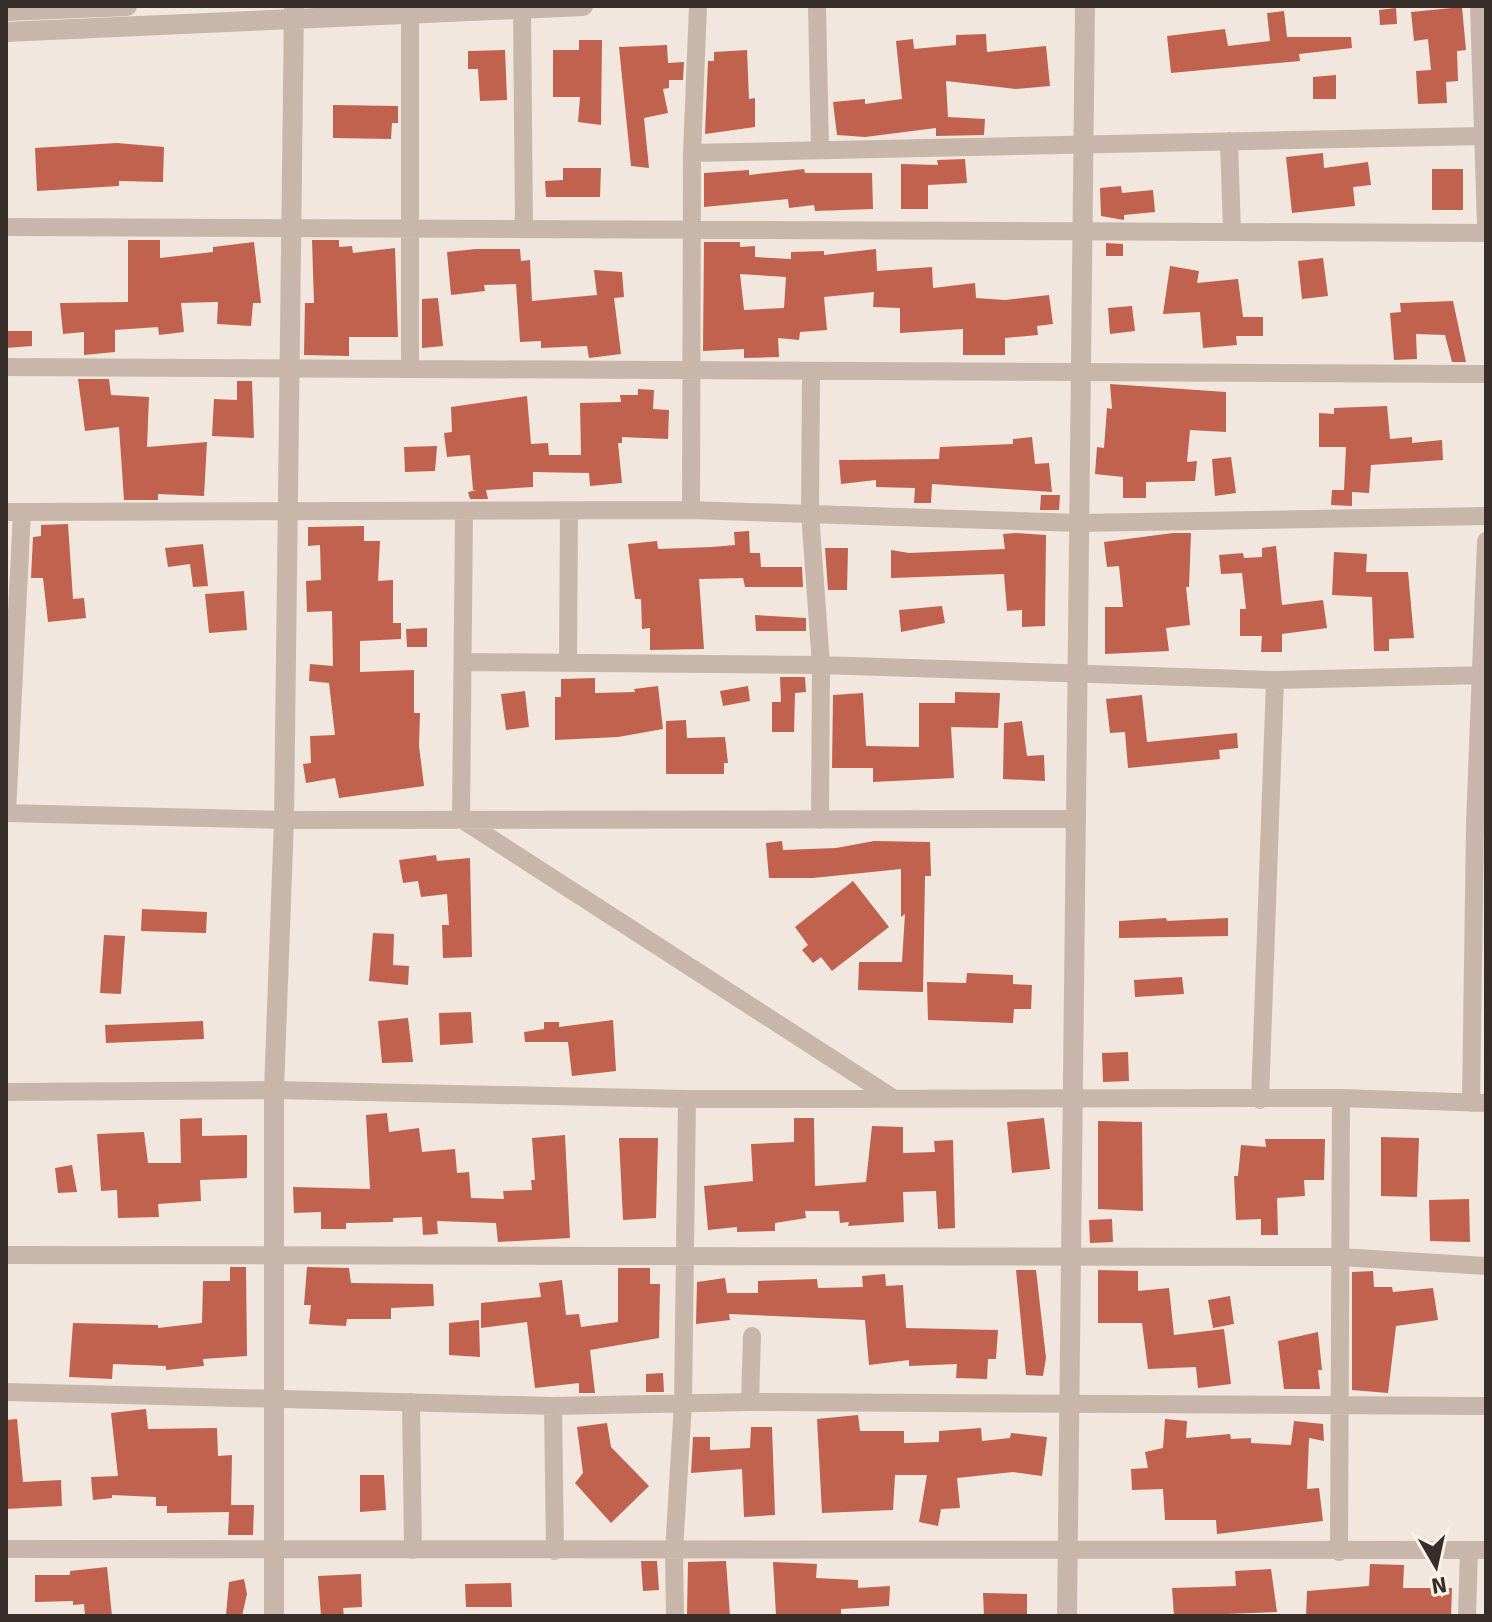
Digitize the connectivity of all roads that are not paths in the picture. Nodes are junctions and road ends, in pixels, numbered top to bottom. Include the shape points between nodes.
1 (115, 6) edge
2 (127, 6) edge
3 (583, 6) edge
4 (698, 6) edge
5 (817, 6) edge
6 (1085, 6) edge
7 (1479, 6) edge
8 (522, 9) junction
9 (6, 11) edge
10 (294, 14) edge
11 (410, 15) junction
12 (6, 32) edge
13 (1484, 81) edge
14 (1482, 136) junction
15 (1229, 141) junction
16 (1083, 144) junction
17 (820, 150) junction
18 (692, 153) junction
19 (1486, 225) edge
20 (6, 227) edge
21 (293, 228) junction
22 (410, 229) junction
23 (524, 229) junction
24 (692, 230) junction
25 (1082, 232) junction
26 (1232, 232) junction
27 (1486, 233) edge
28 (6, 367) edge
29 (289, 368) junction
30 (691, 368) junction
31 (410, 369) junction
32 (811, 373) junction
33 (1081, 374) junction
34 (1486, 374) edge
35 (691, 510) junction
36 (569, 511) junction
37 (14, 512) edge
38 (288, 512) junction
39 (464, 512) junction
40 (810, 513) junction
41 (1486, 516) edge
42 (1079, 523) junction
43 (1486, 541) edge
44 (568, 661) junction
45 (10, 662) edge
46 (464, 662) junction
47 (821, 665) junction
48 (1078, 671) junction
49 (1484, 675) edge
50 (1275, 680) junction
51 (6, 813) edge
52 (461, 819) junction
53 (1076, 819) junction
54 (284, 820) junction
55 (820, 820) junction
56 (1480, 824) edge
57 (1479, 954) edge
58 (274, 1090) junction
59 (6, 1092) edge
60 (1073, 1098) junction
61 (1341, 1098) junction
62 (687, 1099) junction
63 (894, 1099) junction
64 (1260, 1100) junction
65 (1478, 1103) edge
66 (6, 1255) edge
67 (274, 1257) junction
68 (685, 1257) junction
69 (1340, 1257) junction
70 (1071, 1258) junction
71 (1486, 1266) edge
72 (752, 1336) dead end
73 (6, 1392) edge
74 (274, 1396) junction
75 (411, 1402) junction
76 (750, 1402) junction
77 (683, 1403) junction
78 (1340, 1404) junction
79 (1070, 1405) junction
80 (553, 1406) junction
81 (1486, 1406) edge
82 (6, 1549) edge
83 (275, 1550) junction
84 (413, 1550) junction
85 (1477, 1550) edge
86 (555, 1551) junction
87 (674, 1551) junction
88 (1339, 1552) junction
89 (1068, 1553) junction
90 (274, 1616) edge
91 (675, 1616) edge
92 (1067, 1616) edge
93 (1467, 1616) edge

1 - 2 street
1 - 9 street
3 - 8 street
4 - 18 street
5 - 17 street
6 - 16 street
7 - 13 street
8 - 11 street
8 - 23 street
10 - 11 street
10 - 12 street
10 - 21 street
11 - 22 street
13 - 14 street
14 - 15 street
14 - 19 street
15 - 16 street
15 - 26 street
16 - 17 street
16 - 25 street
17 - 18 street
18 - 24 street
20 - 21 street
21 - 22 street
21 - 29 street
22 - 23 street
22 - 31 street
23 - 24 street
24 - 25 street
24 - 30 street
25 - 26 street
25 - 33 street
26 - 27 street
28 - 29 street
29 - 31 street
29 - 38 street
30 - 31 street
30 - 32 street
30 - 35 street
32 - 33 street
32 - 40 street
33 - 34 street
33 - 42 street
35 - 36 street
35 - 40 street
36 - 39 street
36 - 44 street
37 - 38 street
37 - 45 street
38 - 39 street
38 - 54 street
39 - 46 street
40 - 42 street
40 - 47 street
41 - 42 street
42 - 48 street
43 - 49 street
44 - 46 street
44 - 47 street
45 - 51 street
46 - 52 street
47 - 48 street
47 - 55 street
48 - 50 street
48 - 53 street
49 - 50 street
49 - 56 street
50 - 64 street
51 - 54 street
52 - 54 street
52 - 55 street
52 - 63 street
53 - 55 street
53 - 60 street
54 - 58 street
56 - 57 street
57 - 65 street
58 - 59 street
58 - 62 street
58 - 67 street
60 - 63 street
60 - 64 street
60 - 70 street
61 - 64 street
61 - 65 street
61 - 69 street
62 - 63 street
62 - 68 street
66 - 67 street
67 - 68 street
67 - 74 street
68 - 70 street
68 - 77 street
69 - 70 street
69 - 71 street
69 - 78 street
70 - 79 street
72 - 76 street
73 - 74 street
74 - 75 street
74 - 83 street
75 - 80 street
75 - 84 street
76 - 77 street
76 - 79 street
77 - 80 street
77 - 87 street
78 - 79 street
78 - 81 street
78 - 88 street
79 - 89 street
80 - 86 street
82 - 83 street
83 - 84 street
83 - 90 street
84 - 86 street
85 - 88 street
85 - 93 street
86 - 87 street
87 - 89 street
87 - 91 street
88 - 89 street
89 - 92 street

